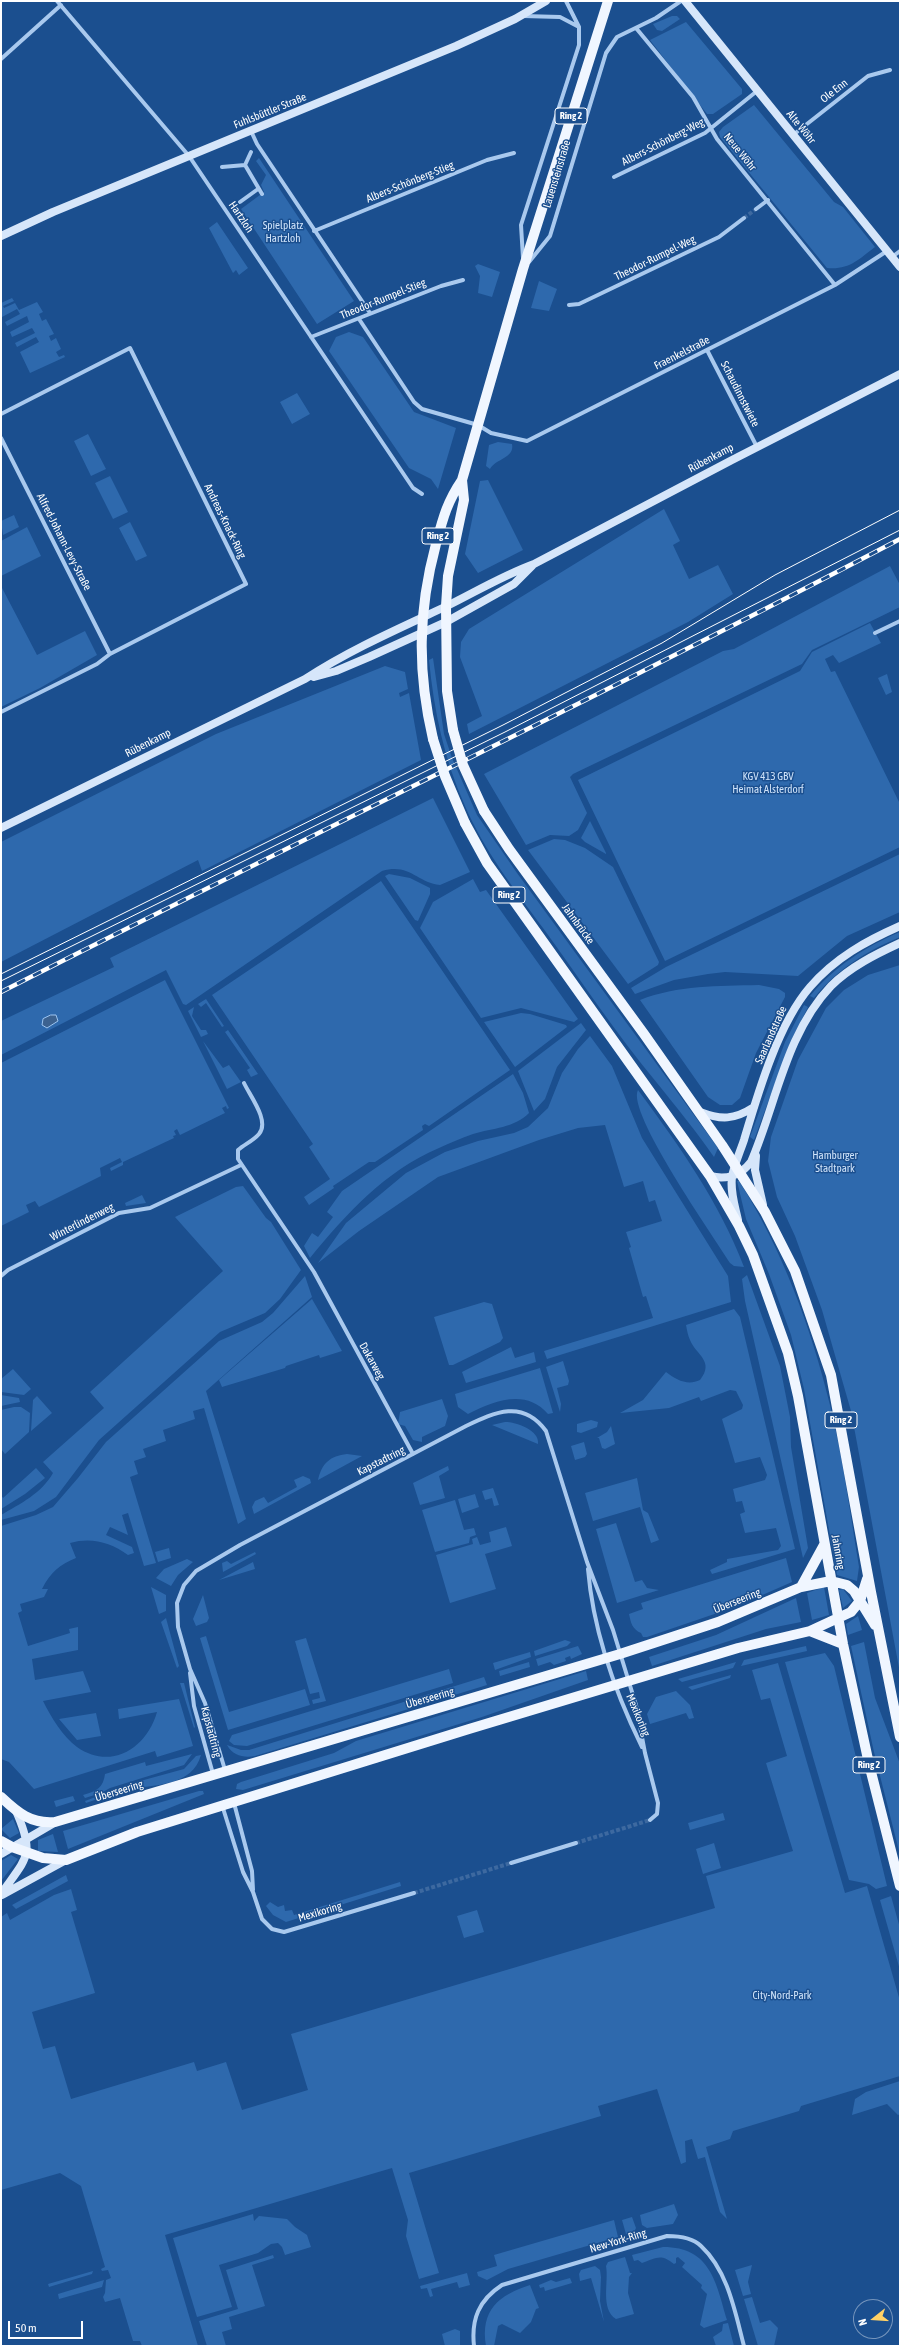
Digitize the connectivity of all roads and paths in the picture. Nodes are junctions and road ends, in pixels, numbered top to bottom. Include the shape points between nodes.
1 (57, 1) edge
2 (546, 1) edge
3 (566, 1) edge
4 (608, 1) edge
5 (681, 1) edge
6 (685, 1) edge
7 (61, 5) junction
8 (521, 16) junction
9 (579, 27) junction
10 (636, 28) junction
11 (1, 59) edge
12 (890, 70) dead end
13 (757, 91) junction
14 (711, 128) junction
15 (251, 131) junction
16 (793, 135) junction
17 (251, 152) dead end
18 (514, 153) dead end
19 (189, 156) junction
20 (245, 165) junction
21 (222, 167) dead end
22 (614, 178) dead end
23 (258, 189) junction
24 (262, 194) dead end
25 (768, 200) junction
26 (240, 202) dead end
27 (756, 209) tunnel mouth
28 (744, 218) tunnel mouth
29 (314, 231) junction
30 (1, 236) edge
31 (900, 251) edge
32 (890, 254) junction
33 (900, 267) edge
34 (523, 269) junction
35 (463, 280) dead end
36 (835, 285) junction
37 (569, 306) dead end
38 (370, 313) junction
39 (359, 319) junction
40 (311, 337) junction
41 (708, 350) junction
42 (900, 374) edge
43 (1, 414) edge
44 (478, 425) junction
45 (1, 438) edge
46 (757, 447) junction
47 (462, 480) junction
48 (422, 494) dead end
49 (534, 564) junction
50 (446, 606) junction
51 (422, 617) junction
52 (900, 621) edge
53 (446, 622) junction
54 (875, 633) dead end
55 (421, 634) junction
56 (110, 654) junction
57 (305, 679) junction
58 (1, 712) edge
59 (1, 828) edge
60 (900, 926) edge
61 (900, 942) edge
62 (244, 1083) dead end
63 (754, 1107) junction
64 (700, 1112) junction
65 (757, 1147) junction
66 (241, 1165) junction
67 (736, 1172) junction
68 (710, 1176) junction
69 (765, 1212) junction
70 (739, 1226) junction
71 (1, 1276) edge
72 (413, 1454) junction
73 (824, 1545) junction
74 (587, 1562) junction
75 (867, 1574) junction
76 (831, 1580) junction
77 (801, 1587) junction
78 (860, 1602) junction
79 (838, 1619) junction
80 (810, 1631) junction
81 (878, 1631) junction
82 (843, 1644) junction
83 (620, 1654) junction
84 (607, 1658) junction
85 (190, 1669) junction
86 (628, 1680) junction
87 (616, 1684) junction
88 (900, 1737) edge
89 (645, 1753) junction
90 (226, 1772) junction
91 (213, 1775) junction
92 (1, 1797) edge
93 (234, 1801) junction
94 (222, 1805) junction
95 (16, 1812) junction
96 (650, 1820) dead end
97 (55, 1822) junction
98 (27, 1838) junction
99 (1, 1841) edge
100 (576, 1843) tunnel mouth
101 (12, 1847) junction
102 (28, 1853) junction
103 (1, 1854) edge
104 (66, 1860) junction
105 (511, 1863) tunnel mouth
106 (900, 1886) edge
107 (253, 1892) junction
108 (414, 1893) tunnel mouth
109 (1, 1895) edge
110 (474, 2346) edge
111 (744, 2346) edge

1 - 7 street, Hartzloh
2 - 8 street, Fuhlsbüttler Straße
3 - 9 street, Lauensteinstraße
4 - 34 main road, Lauensteinstraße / Ring 2
5 - 10 street, Lauensteinstraße
6 - 13 street, Alte Wöhr
7 - 11 street
7 - 19 street, Hartzloh
8 - 9 street via 560,17
8 - 15 street, Fuhlsbüttler Straße via 456,46
9 - 34 street, Lauensteinstraße via 579,45 521,225
10 - 14 street, Neue Wöhr via 693,97
10 - 34 street, Lauensteinstraße via 617,37 606,53 550,236
12 - 16 street, Ole Enn via 868,76
13 - 14 street, Albers-Schönberg-Weg
13 - 16 street, Alte Wöhr
14 - 22 street, Albers-Schönberg-Weg via 700,136
14 - 25 street, Neue Wöhr
15 - 19 street, Fuhlsbüttler Straße
15 - 29 street
16 - 32 street, Alte Wöhr
17 - 20 street
18 - 29 street, Albers-Schönberg-Stieg via 487,160
19 - 30 street, Fuhlsbüttler Straße
19 - 40 street, Hartzloh
20 - 21 street
20 - 23 street
23 - 24 street
23 - 26 street
25 - 27 street
25 - 36 street, Neue Wöhr
28 - 37 street, Theodor-Rumpel-Weg via 719,237 579,304
29 - 38 street
31 - 32 street, Fraenkelstraße
32 - 33 street, Alte Wöhr
32 - 36 street, Fraenkelstraße
34 - 44 main road, Lauensteinstraße / Ring 2
35 - 38 street, Theodor-Rumpel-Stieg
36 - 41 street, Fraenkelstraße
38 - 39 street, Theodor-Rumpel-Stieg
39 - 40 street, Theodor-Rumpel-Stieg
39 - 44 street via 414,402 422,409
40 - 48 street, Hartzloh via 413,488
41 - 44 street, Fraenkelstraße via 527,441 491,433
41 - 46 street, Schaudinnstwiete
42 - 46 street, Rübenkamp
43 - 56 street, Andreas-Knack-Ring via 130,348 246,584
44 - 47 main road, Lauensteinstraße / Ring 2
45 - 56 street, Alfred-Johann-Levy-Straße
46 - 49 street, Rübenkamp
47 - 50 main road, Lauensteinstraße / Ring 2 via 464,500 448,576
47 - 51 main road, Lauensteinstraße / Ring 2 via 450,498 430,569
49 - 50 street, Rübenkamp via 514,571
49 - 53 street, Rübenkamp via 514,584
50 - 51 street, Rübenkamp
50 - 53 main road, Lauensteinstraße / Ring 2
51 - 55 main road, Lauensteinstraße / Ring 2
51 - 57 street, Rübenkamp via 332,662
52 - 54 street
53 - 55 street, Rübenkamp
53 - 64 main road, Jahnbrücke / Ring 2, bridge via 447,696 453,730 463,765 484,811 508,849
55 - 57 street, Rübenkamp via 336,671
55 - 68 main road, Ring 2, bridge via 425,692 433,739 465,823 487,863
56 - 58 street, Andreas-Knack-Ring via 97,664
57 - 59 street, Rübenkamp
60 - 63 street, Saarlandstraße via 852,949 830,966 808,989 783,1033
61 - 65 street via 847,973 832,986 816,1006 795,1043
62 - 66 street via 263,1126 258,1136 237,1152
63 - 64 street via 728,1118 715,1118
63 - 67 street, Saarlandstraße
64 - 67 main road, Jahnbrücke / Ring 2
65 - 67 street via 751,1162
65 - 69 street via 755,1170
66 - 71 street, Winterlindenweg via 150,1208 119,1213
66 - 72 street, Dakarweg via 316,1276
67 - 68 street via 725,1178
67 - 69 main road, Jahnbrücke / Ring 2
67 - 70 street, Saarlandstraße via 732,1197
68 - 70 main road, Ring 2
69 - 75 main road, Ring 2 via 795,1271 831,1374
70 - 73 main road, Jahnring / Ring 2 via 771,1301 788,1353
72 - 74 street, Kapstadtring via 494,1413 517,1411 535,1419 546,1431
72 - 85 street, Kapstadtring via 309,1507 196,1571 184,1585 177,1608 178,1627
73 - 76 main road, Jahnring / Ring 2
73 - 77 main road
74 - 83 street, Kapstadtring
74 - 84 street, Kapstadtring via 590,1591
75 - 78 main road
75 - 81 main road, Ring 2
76 - 77 main road, Überseering
76 - 78 main road via 847,1584
76 - 79 main road, Jahnring / Ring 2
77 - 83 main road, Überseering via 718,1622
78 - 79 main road via 851,1612
78 - 81 main road
79 - 80 main road
79 - 82 main road, Jahnring / Ring 2
80 - 82 main road
80 - 86 main road via 738,1648
81 - 88 main road, Ring 2
82 - 106 main road, Jahnring / Ring 2 via 869,1764
83 - 84 main road, Überseering
83 - 86 street, Mexikoring
84 - 87 street, Mexikoring
84 - 90 main road, Überseering
85 - 90 street, Kapstadtring via 205,1703
85 - 91 street, Kapstadtring via 194,1706
86 - 87 main road
86 - 89 street, Mexikoring
87 - 89 street, Mexikoring via 624,1709
87 - 93 main road
89 - 96 street, Mexikoring via 659,1808 655,1817
90 - 91 main road, Überseering
91 - 97 main road, Überseering
92 - 95 main road
93 - 94 main road
93 - 107 street, Mexikoring via 252,1871
94 - 104 main road via 138,1832
94 - 107 street, Mexikoring via 243,1872
95 - 97 main road via 34,1821
95 - 98 street
97 - 98 street, Überseering
98 - 101 street, Überseering
98 - 102 street
99 - 101 main road
100 - 105 street
101 - 102 main road
101 - 103 street, Überseering
102 - 104 main road via 43,1858
102 - 109 street via 21,1868
104 - 109 street
107 - 108 street, Mexikoring via 265,1923 281,1932
110 - 111 street, New-York-Ring via 474,2324 480,2304 502,2285 667,2236 683,2236 700,2245 716,2265 728,2289

